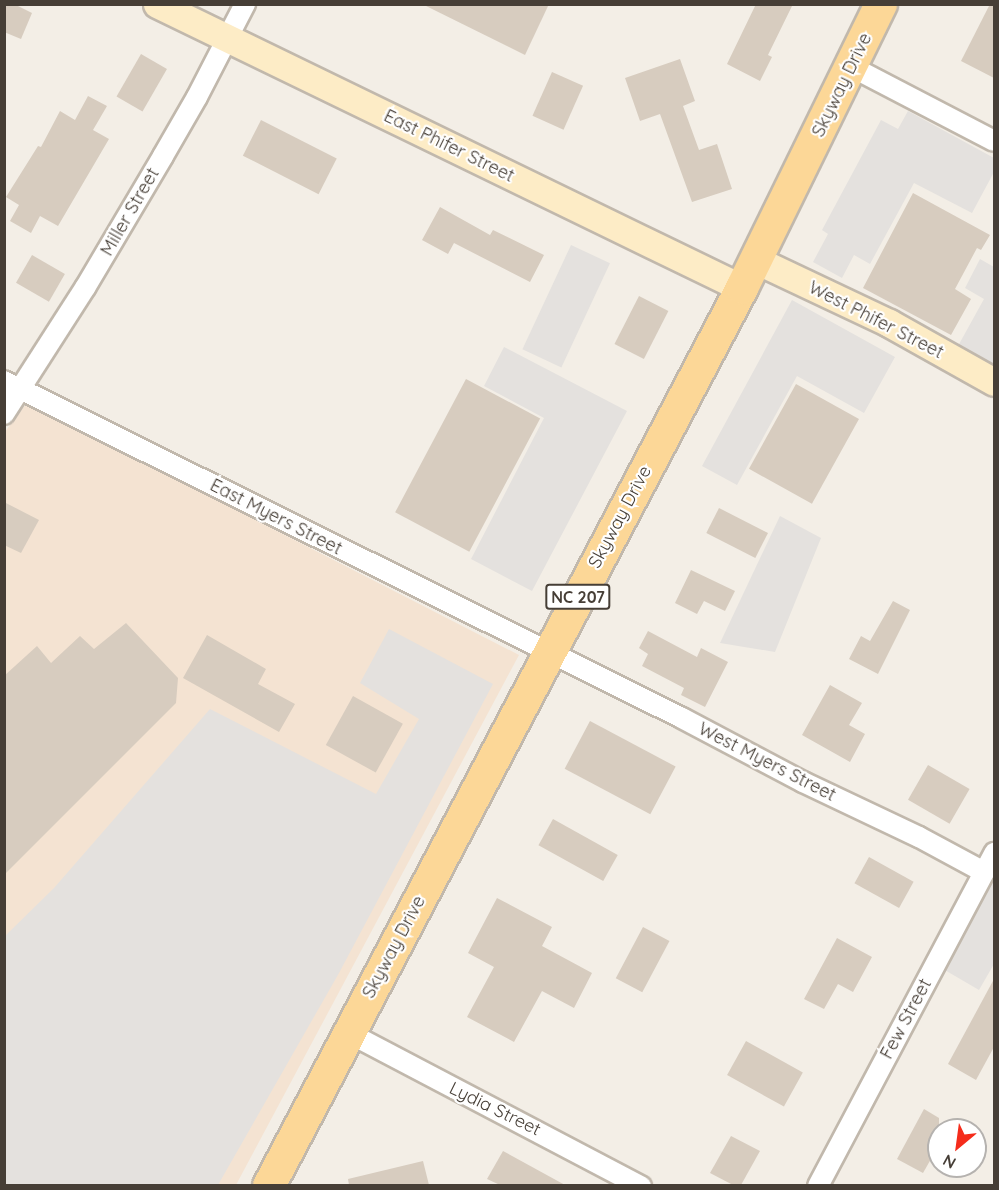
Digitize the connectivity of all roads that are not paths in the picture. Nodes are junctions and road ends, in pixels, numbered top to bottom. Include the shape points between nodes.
1 (157, 4) edge
2 (244, 4) edge
3 (881, 4) edge
4 (227, 39) junction
5 (850, 66) junction
6 (988, 138) edge
7 (756, 260) junction
8 (742, 288) junction
9 (994, 381) edge
10 (13, 385) edge
11 (4, 414) edge
12 (548, 652) junction
13 (994, 853) edge
14 (984, 872) junction
15 (349, 1033) junction
16 (268, 1185) edge
17 (641, 1185) edge
18 (818, 1185) edge

1 - 4 street, East Phifer Street
2 - 4 street, Miller Street
3 - 5 main road, Skyway Drive / NC 207
4 - 8 street, East Phifer Street
4 - 10 street, Miller Street via 85,288
5 - 6 street
5 - 7 main road, Skyway Drive / NC 207
7 - 8 main road, Skyway Drive / NC 207
7 - 9 street, West Phifer Street via 889,323
8 - 12 main road, Skyway Drive / NC 207
10 - 11 street, Miller Street
10 - 12 street, East Myers Street
12 - 14 street, West Myers Street
12 - 15 main road, Skyway Drive / NC 207
13 - 14 street, Few Street
14 - 18 street, Few Street
15 - 16 main road, Skyway Drive / NC 207
15 - 17 street, Lydia Street

